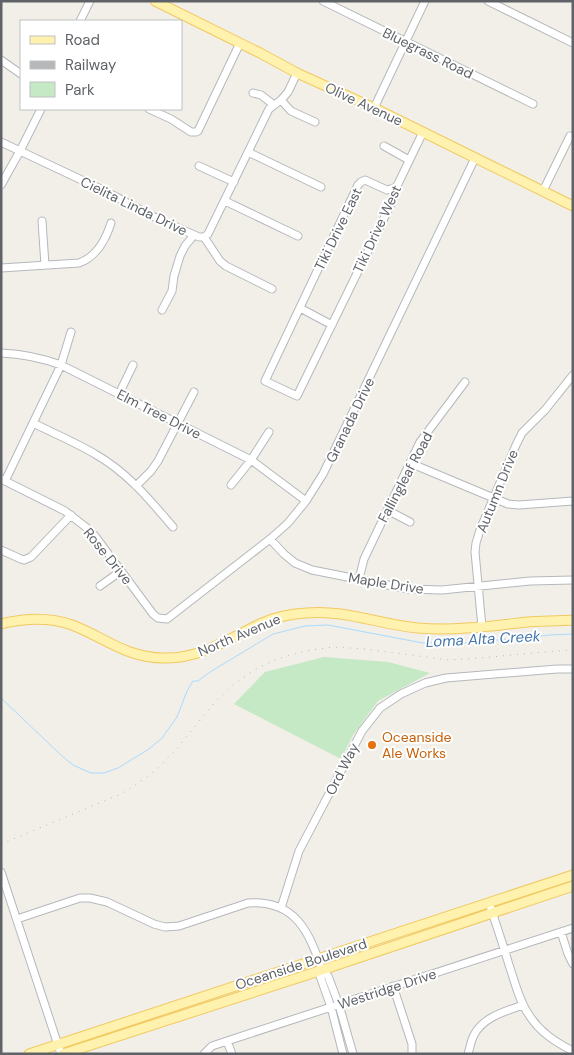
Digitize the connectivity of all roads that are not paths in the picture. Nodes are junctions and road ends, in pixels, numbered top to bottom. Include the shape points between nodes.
1 (90, 1) edge
2 (155, 1) edge
3 (323, 1) edge
4 (425, 1) edge
5 (488, 1) edge
6 (80, 20) edge
7 (406, 42) junction
8 (240, 43) junction
9 (573, 43) edge
10 (1, 60) edge
11 (20, 73) edge
12 (297, 73) junction
13 (253, 93) dead end
14 (281, 100) junction
15 (533, 104) dead end
16 (274, 105) junction
17 (374, 108) junction
18 (40, 110) edge
19 (151, 110) edge
20 (315, 122) dead end
21 (423, 132) junction
22 (570, 136) dead end
23 (1, 142) edge
24 (384, 146) dead end
25 (20, 151) junction
26 (248, 152) junction
27 (475, 158) junction
28 (409, 160) junction
29 (199, 166) dead end
30 (234, 182) junction
31 (1, 185) edge
32 (321, 187) dead end
33 (394, 188) junction
34 (543, 191) junction
35 (225, 201) junction
36 (573, 206) edge
37 (42, 221) dead end
38 (111, 223) dead end
39 (194, 235) junction
40 (298, 236) dead end
41 (204, 237) junction
42 (45, 265) junction
43 (1, 268) edge
44 (272, 289) dead end
45 (300, 308) junction
46 (162, 310) dead end
47 (332, 325) junction
48 (71, 332) dead end
49 (1, 353) edge
50 (61, 365) junction
51 (133, 365) dead end
52 (573, 375) edge
53 (465, 382) dead end
54 (194, 392) dead end
55 (119, 394) junction
56 (33, 423) junction
57 (178, 423) junction
58 (269, 432) dead end
59 (251, 460) junction
60 (410, 462) junction
61 (3, 480) edge
62 (231, 485) dead end
63 (136, 486) junction
64 (494, 498) junction
65 (306, 501) junction
66 (573, 501) edge
67 (387, 510) junction
68 (71, 515) junction
69 (410, 522) dead end
70 (173, 527) dead end
71 (270, 539) junction
72 (1, 550) edge
73 (121, 571) junction
74 (359, 579) junction
75 (573, 580) edge
76 (100, 586) dead end
77 (479, 587) junction
78 (153, 614) joint
79 (573, 620) edge
80 (1, 624) edge
81 (482, 627) junction
82 (573, 669) edge
83 (1, 872) edge
84 (573, 875) edge
85 (573, 886) edge
86 (489, 903) junction
87 (281, 908) junction
88 (492, 913) junction
89 (17, 919) junction
90 (573, 928) edge
91 (561, 932) junction
92 (505, 950) junction
93 (318, 958) junction
94 (573, 964) edge
95 (322, 970) junction
96 (393, 986) junction
97 (339, 1005) junction
98 (523, 1005) junction
99 (331, 1007) junction
100 (226, 1041) junction
101 (58, 1044) junction
102 (573, 1051) edge
103 (29, 1054) edge
104 (62, 1054) edge
105 (204, 1054) edge
106 (232, 1054) edge
107 (343, 1054) edge
108 (353, 1054) edge
109 (412, 1054) edge
110 (468, 1054) edge

1 - 6 street
2 - 8 main road, Olive Avenue
3 - 7 street, Bluegrass Road
4 - 7 street
5 - 9 street
7 - 15 street, Bluegrass Road
7 - 17 street
8 - 12 main road, Olive Avenue
8 - 19 street via 196,132
10 - 11 street
12 - 14 street, Cielita Linda Drive
12 - 17 main road, Olive Avenue
13 - 16 street
14 - 16 street, Cielita Linda Drive
14 - 20 street via 291,111
16 - 26 street, Cielita Linda Drive
17 - 21 main road, Olive Avenue
18 - 25 street
21 - 27 main road, Olive Avenue
21 - 28 street, Tiki Drive West
22 - 34 street
23 - 25 street, Cielita Linda Drive
24 - 28 street
25 - 31 street
25 - 39 street, Cielita Linda Drive
26 - 30 street, Cielita Linda Drive
26 - 32 street
27 - 34 main road, Olive Avenue
27 - 65 street, Granada Drive via 324,474
28 - 33 street, Tiki Drive West
29 - 30 street
30 - 35 street, Cielita Linda Drive
33 - 45 street, Tiki Drive East via 388,190 365,180 358,185
33 - 47 street, Tiki Drive West via 392,202
34 - 36 main road, Olive Avenue
35 - 40 street
35 - 41 street, Cielita Linda Drive
37 - 42 street
38 - 42 street via 98,249 86,260
39 - 41 street, Cielita Linda Drive
39 - 46 street via 180,256 172,290
41 - 44 street via 226,266
42 - 43 street
45 - 47 street
45 - 47 street, Tiki Drive West via 265,381 297,396
48 - 50 street
49 - 50 street, Elm Tree Drive via 31,356
50 - 55 street, Elm Tree Drive
50 - 56 street
51 - 55 street
52 - 64 street, Autumn Drive via 546,410 522,433
53 - 60 street, Fallingleaf Road via 420,442
54 - 57 street
55 - 57 street, Elm Tree Drive
56 - 61 street
56 - 63 street via 95,454
57 - 59 street, Elm Tree Drive
57 - 63 street via 158,461
58 - 59 street
59 - 62 street
59 - 65 street, Elm Tree Drive
60 - 64 street
60 - 67 street, Fallingleaf Road
61 - 68 street, Rose Drive
63 - 70 street
64 - 66 street via 519,505
64 - 77 street, Autumn Drive via 476,543
65 - 71 street, Granada Drive
67 - 69 street
67 - 74 street, Fallingleaf Road via 364,559
68 - 72 street via 31,557 24,560
68 - 73 street, Rose Drive via 95,536
71 - 74 street, Maple Drive via 296,563 312,570
71 - 78 street, Granada Drive via 166,619
73 - 76 street
73 - 78 street, Rose Drive
74 - 77 street, Maple Drive via 424,590
75 - 77 street, Maple Drive
77 - 81 street, Autumn Drive
79 - 81 main road, North Avenue
80 - 81 main road, North Avenue via 15,620 57,621 138,655 162,658 200,653 264,622 305,613 335,613 416,628
82 - 87 street, Ord Way via 446,678 425,683 380,708 362,731 299,851
83 - 89 street
84 - 86 main road, Oceanside Boulevard
85 - 88 main road, Oceanside Boulevard
86 - 88 street
86 - 93 main road, Oceanside Boulevard
87 - 89 street via 272,904 248,903 179,926 165,927 108,902 80,898
87 - 93 street via 299,921 308,933
88 - 92 street
88 - 95 main road, Oceanside Boulevard
89 - 101 street
90 - 91 street, Westridge Drive
91 - 92 street, Westridge Drive
91 - 94 street
92 - 96 street, Westridge Drive
92 - 98 street
93 - 95 street
93 - 101 main road, Oceanside Boulevard
95 - 97 street via 328,976
95 - 99 street via 320,976
95 - 104 main road, Oceanside Boulevard
96 - 97 street, Westridge Drive
96 - 109 street via 412,1044
97 - 99 street, Westridge Drive
97 - 108 street
98 - 102 street via 537,1026
98 - 110 street via 485,1021 474,1035
99 - 100 street, Westridge Drive
99 - 107 street
100 - 105 street, Westridge Drive via 212,1046
100 - 106 street
101 - 103 main road, Oceanside Boulevard
101 - 104 street

